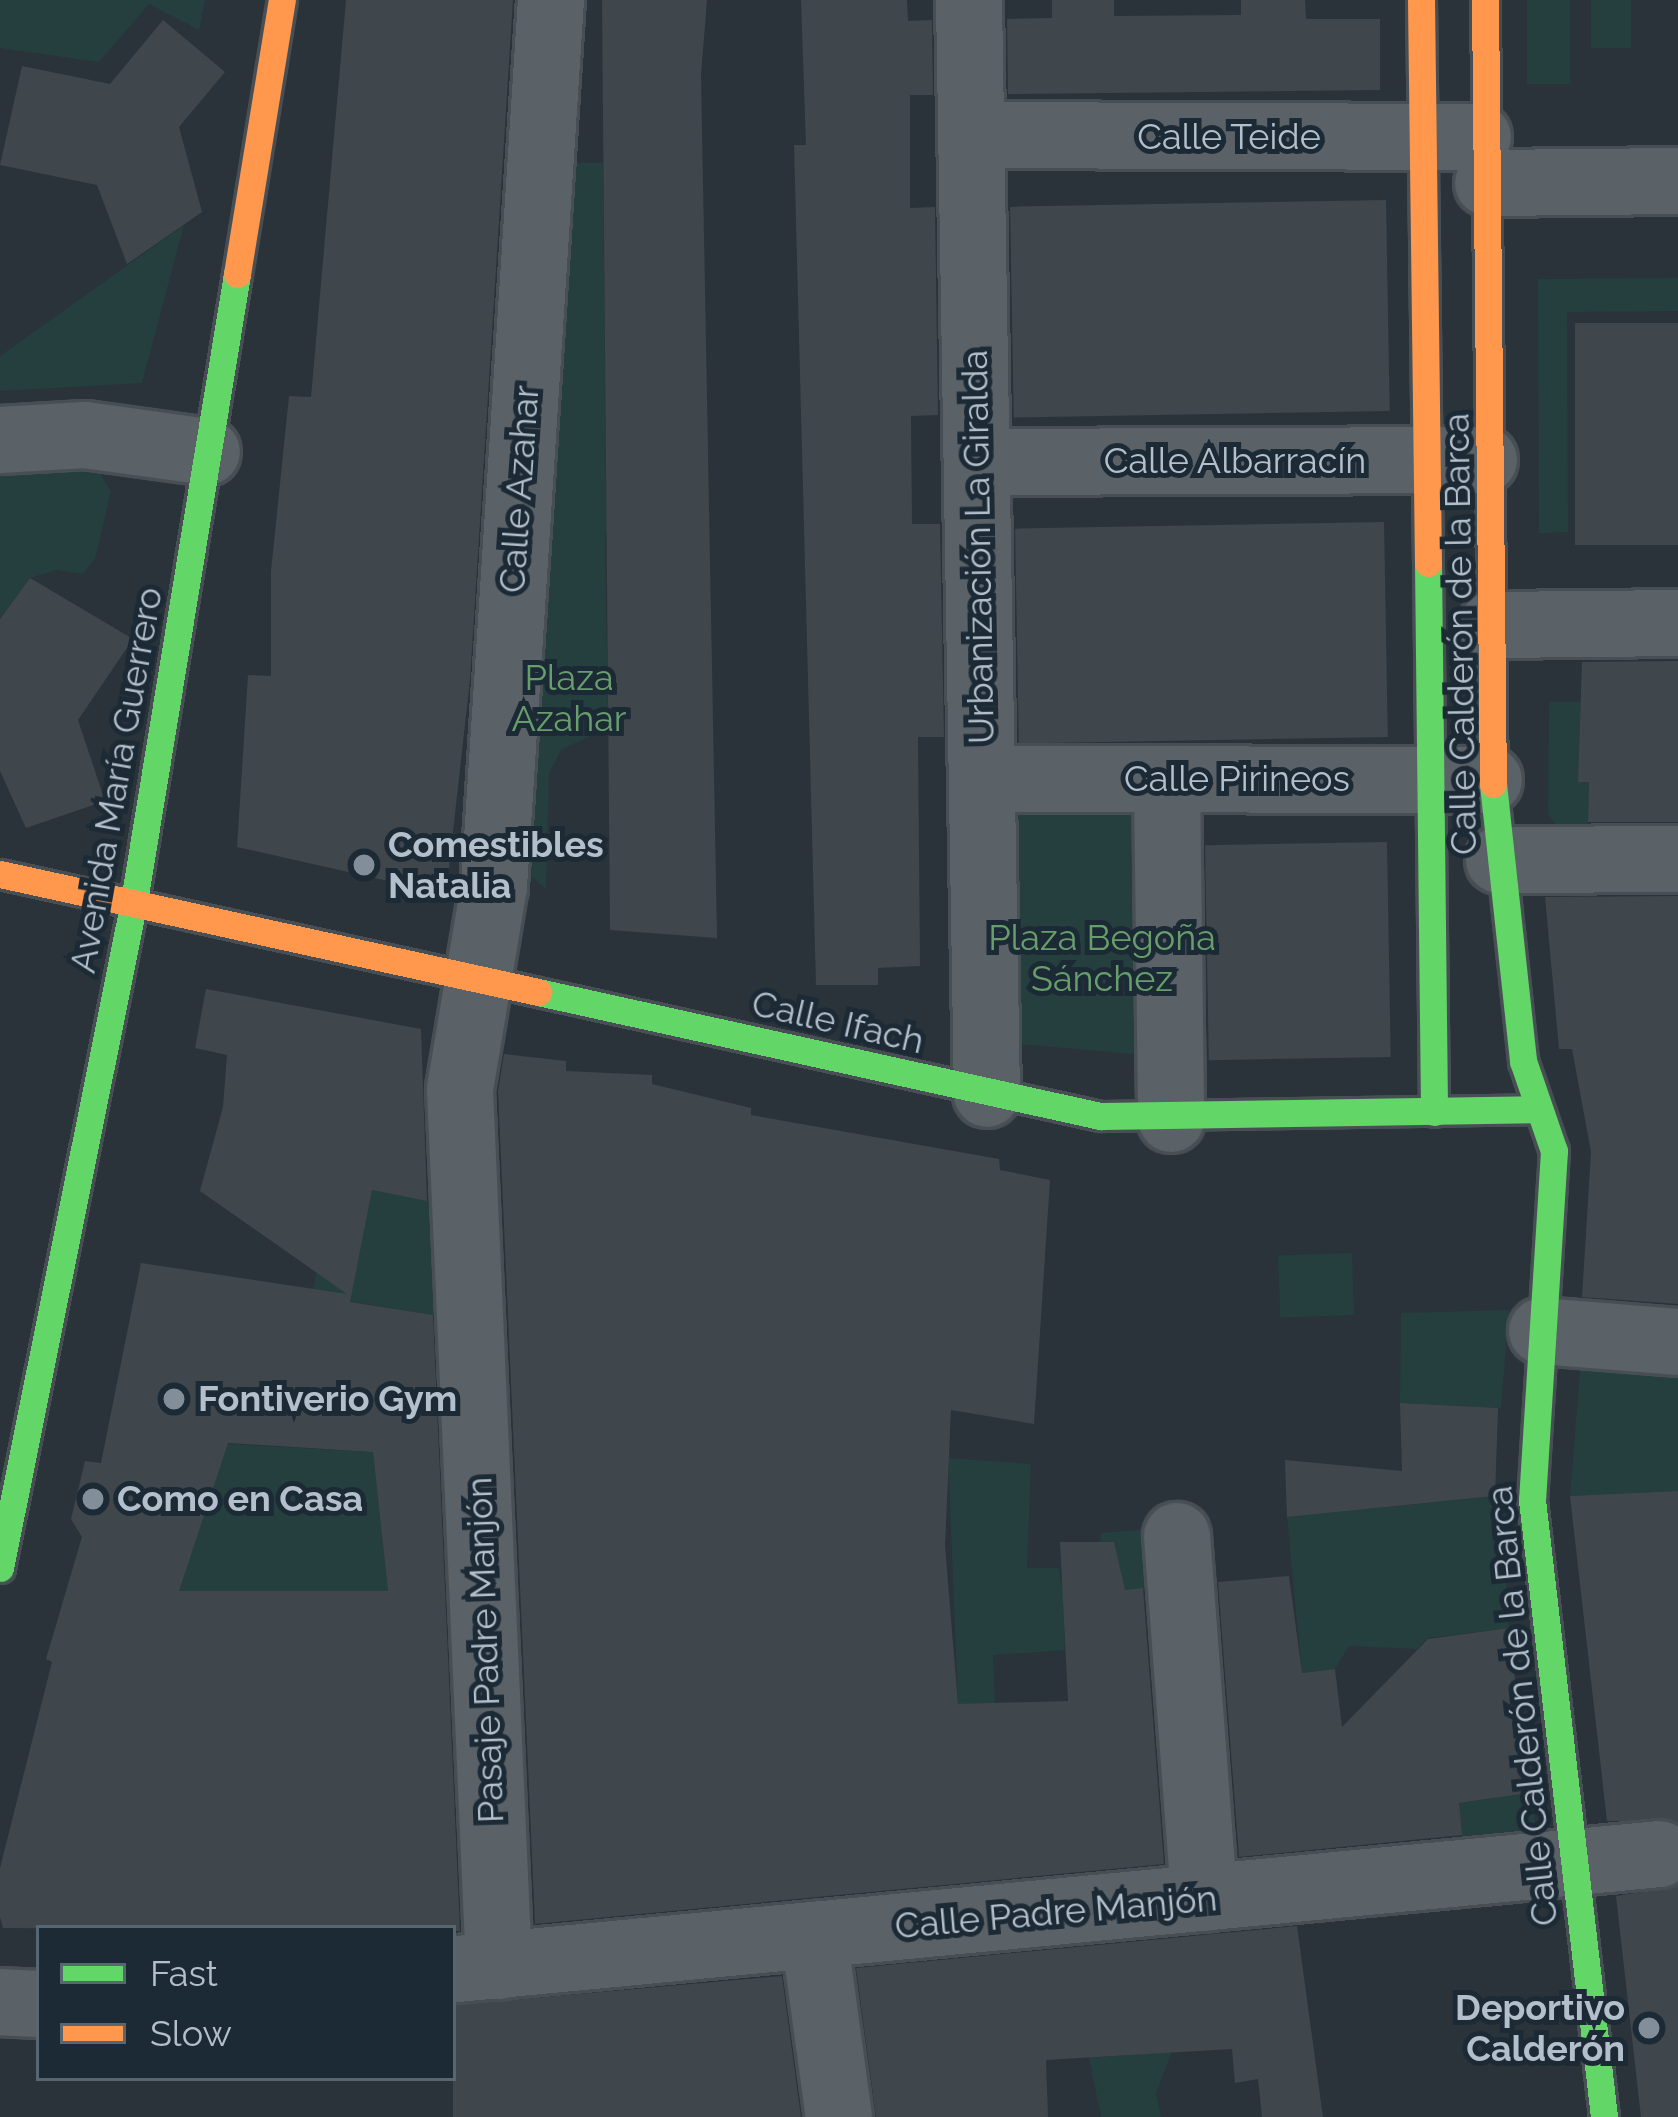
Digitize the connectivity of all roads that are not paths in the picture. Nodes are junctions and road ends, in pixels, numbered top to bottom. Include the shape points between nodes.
1 (281, 0) edge
2 (551, 0) edge
3 (969, 0) edge
4 (1421, 0) edge
5 (1485, 0) edge
6 (971, 135) junction
7 (1423, 137) junction
8 (1487, 160) junction
9 (1678, 181) edge
10 (0, 440) edge
11 (207, 452) junction
12 (1427, 460) junction
13 (1494, 460) junction
14 (976, 462) junction
15 (1678, 623) edge
16 (1492, 625) junction
17 (982, 778) junction
18 (1167, 778) junction
19 (1462, 779) junction
20 (1678, 859) edge
21 (1499, 860) junction
22 (0, 874) edge
23 (134, 901) junction
24 (479, 977) junction
25 (987, 1094) junction
26 (1536, 1109) junction
27 (1434, 1112) junction
28 (1172, 1119) junction
29 (1542, 1331) junction
30 (1678, 1342) edge
31 (1177, 1536) dead end
32 (0, 1568) edge
33 (1660, 1854) dead end
34 (1574, 1859) junction
35 (1204, 1898) junction
36 (814, 1935) junction
37 (476, 1967) edge
38 (0, 2002) edge
39 (36, 2004) edge
40 (839, 2117) edge
41 (1604, 2117) edge

1 - 11 main road, Avenida María Guerrero
2 - 24 street, Calle Azahar via 494,886
3 - 6 street, Urbanización La Giralda
4 - 7 main road, Calle Calderón de la Barca
5 - 8 main road, Calle Calderón de la Barca
6 - 7 street, Calle Teide
6 - 14 street, Urbanización La Giralda
7 - 8 street, Calle Teide
7 - 12 main road, Calle Calderón de la Barca
8 - 9 street, Calle Teide
8 - 13 main road, Calle Calderón de la Barca
10 - 11 street via 85,435
11 - 23 main road, Avenida María Guerrero
12 - 13 street, Calle Albarracín
12 - 14 street, Calle Albarracín
12 - 19 main road, Calle Calderón de la Barca
13 - 16 main road, Calle Calderón de la Barca
14 - 17 street, Urbanización La Giralda
15 - 16 street
16 - 19 main road, Calle Calderón de la Barca
17 - 18 street, Calle Pirineos
17 - 25 street, Urbanización La Giralda
18 - 19 street, Calle Pirineos
18 - 28 street
19 - 21 main road, Calle Calderón de la Barca
19 - 27 main road, Calle Calderón de la Barca
20 - 21 street
21 - 26 main road, Calle Calderón de la Barca
22 - 23 main road, Calle Ifach
23 - 24 main road, Calle Ifach
23 - 32 main road, Avenida María Guerrero
24 - 25 main road, Calle Ifach
24 - 37 street, Pasaje Padre Manjón via 460,1089 494,1754
25 - 28 main road, Calle Ifach via 1100,1117
26 - 27 main road, Calle Ifach
26 - 29 main road, Calle Calderón de la Barca via 1554,1151
27 - 28 main road, Calle Ifach
29 - 30 street
29 - 34 main road, Calle Calderón de la Barca via 1532,1500
31 - 35 street
33 - 34 street, Calle Padre Manjón
34 - 35 street, Calle Padre Manjón
34 - 41 main road, Calle Calderón de la Barca
35 - 36 street, Calle Padre Manjón
36 - 37 street, Calle Padre Manjón
36 - 40 street
38 - 39 street

